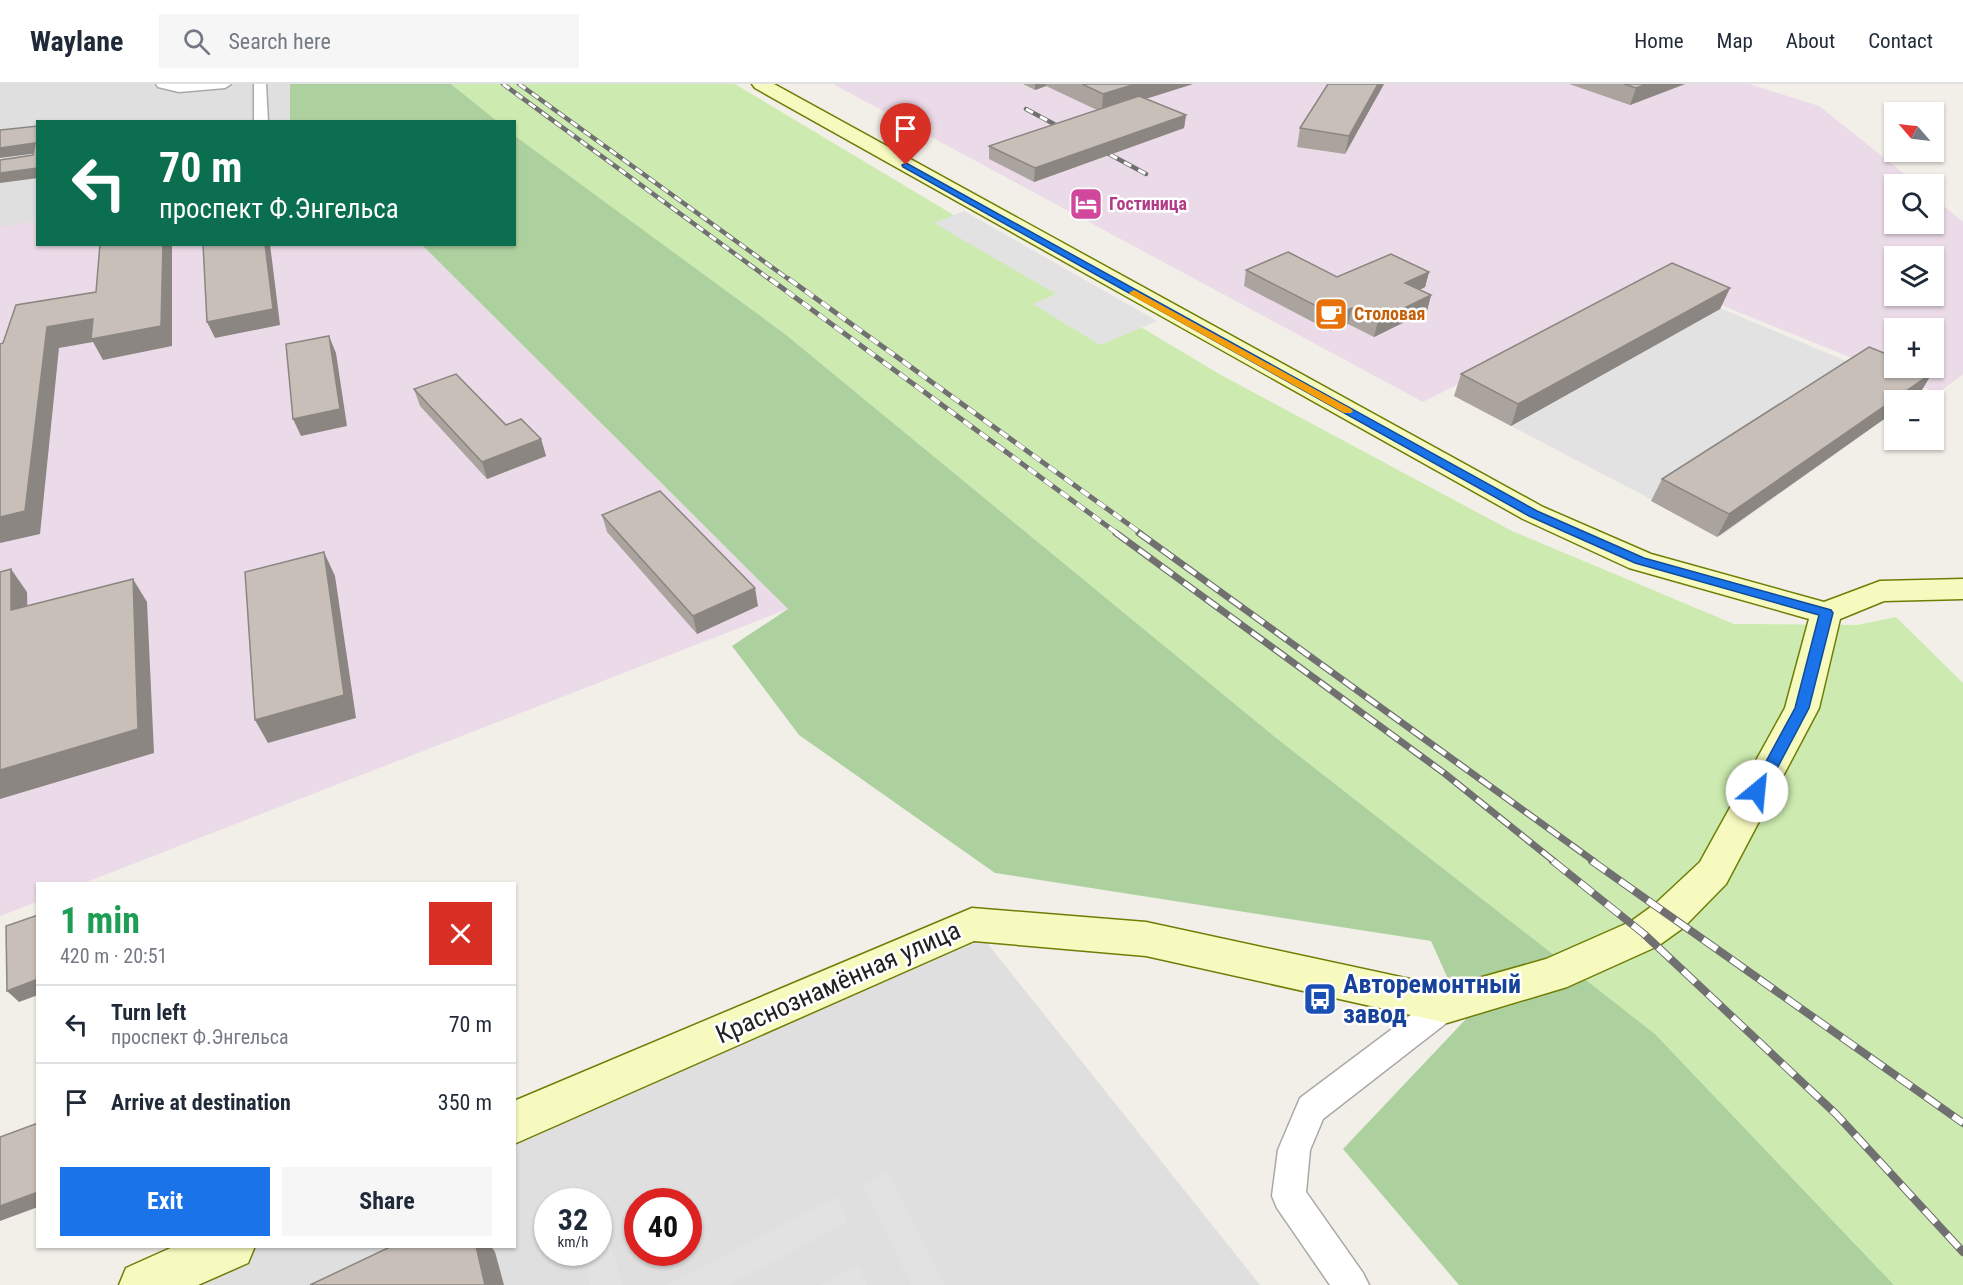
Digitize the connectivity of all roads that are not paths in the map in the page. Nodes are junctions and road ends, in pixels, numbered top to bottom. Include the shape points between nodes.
1 (162, 84) edge
2 (225, 84) edge
3 (260, 84) edge
4 (761, 84) edge
5 (261, 120) edge
6 (1963, 589) edge
7 (1826, 613) junction
8 (1447, 1005) junction
9 (516, 1122) edge
10 (226, 1248) edge
11 (143, 1285) edge
12 (1351, 1285) edge

1 - 2 street via 179,88
3 - 5 street
4 - 7 street via 1533,513 1640,561
6 - 7 street via 1880,591
7 - 8 street, Краснознамённая улица via 1802,708 1713,873 1669,916 1644,934 1553,975
8 - 9 street, Краснознамённая улица via 1146,939 972,924
8 - 12 street via 1311,1109 1294,1150 1289,1196
10 - 11 street

